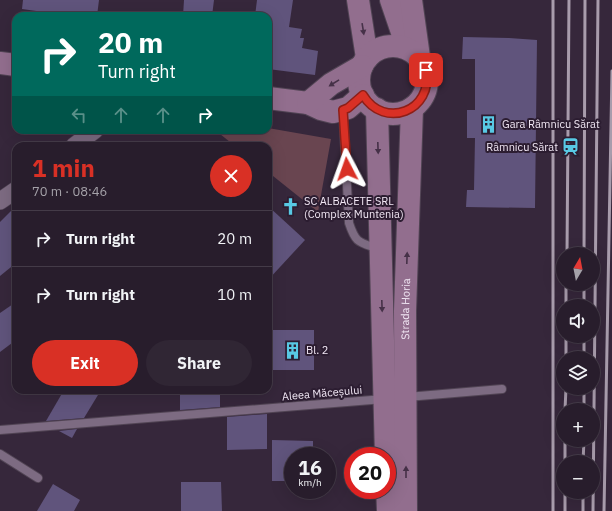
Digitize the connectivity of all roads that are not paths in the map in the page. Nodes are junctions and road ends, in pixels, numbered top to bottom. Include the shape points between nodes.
1 (358, 0) edge
2 (391, 0) edge
3 (411, 0) edge
4 (413, 53) junction
5 (0, 62) edge
6 (365, 62) junction
7 (12, 64) edge
8 (272, 98) edge
9 (370, 102) junction
10 (308, 103) junction
11 (412, 108) junction
12 (343, 110) junction
13 (90, 134) edge
14 (79, 142) edge
15 (12, 193) edge
16 (0, 201) edge
17 (381, 249) junction
18 (502, 389) dead end
19 (0, 430) edge
20 (386, 447) edge
21 (0, 454) edge
22 (38, 478) dead end
23 (388, 499) edge
24 (388, 511) edge
25 (406, 511) edge

1 -> 6 street
2 - 4 street
3 - 4 street
4 - 6 street via 398,46 384,47
4 - 11 street via 426,70 427,84 422,98
5 - 7 street
6 - 9 street via 360,81
6 -> 10 street
8 - 10 street
9 - 11 street via 385,112 394,114
9 - 12 street
9 -> 17 street, Strada Horia
10 - 12 street via 333,112
25 -> 11 street, Strada Horia via 405,312
12 - 17 lane via 349,223 359,242
13 - 14 street
15 - 16 street
17 -> 20 street, Strada Horia
18 - 19 lane, Aleea Măceșului
21 - 22 lane
23 - 24 street

